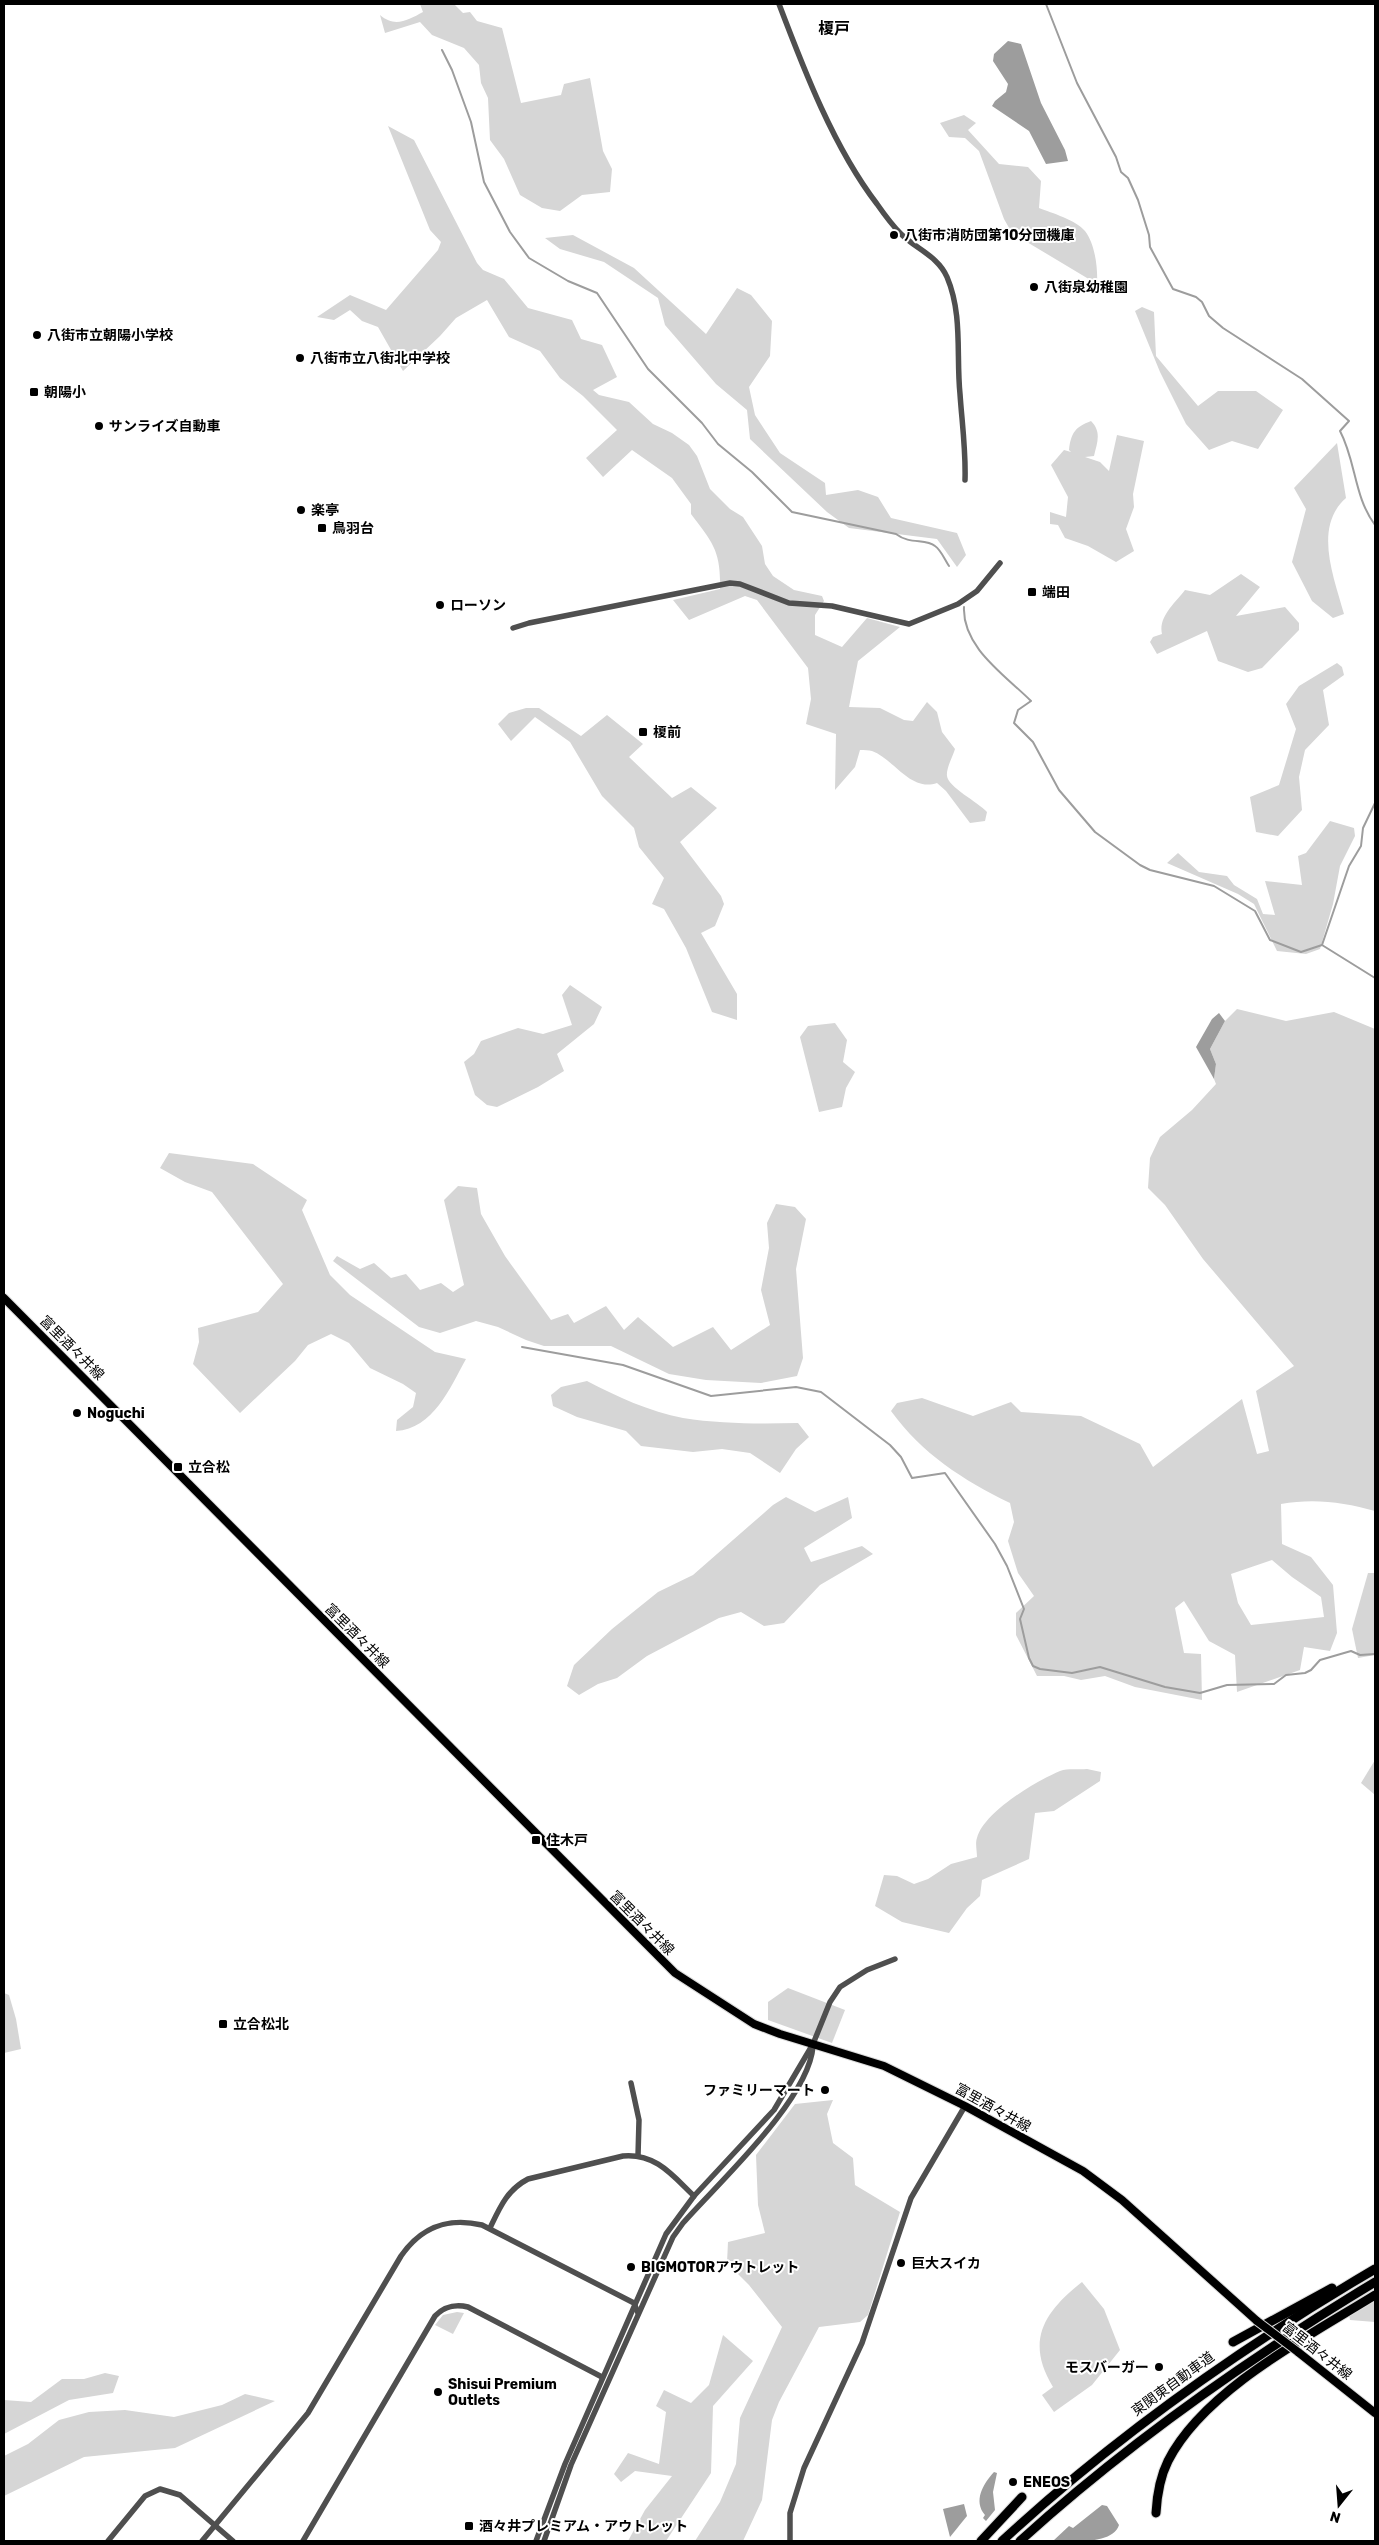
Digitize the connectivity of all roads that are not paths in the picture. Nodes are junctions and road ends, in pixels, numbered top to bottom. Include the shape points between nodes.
1 (780, 4) edge
2 (966, 480) dead end
3 (1000, 563) dead end
4 (513, 628) dead end
5 (4, 1298) edge
6 (895, 1959) dead end
7 (814, 2044) junction
8 (631, 2083) dead end
9 (965, 2106) junction
10 (638, 2156) junction
11 (694, 2196) junction
12 (490, 2228) junction
13 (1374, 2269) edge
14 (1375, 2282) edge
15 (648, 2291) junction
16 (1375, 2295) edge
17 (634, 2303) junction
18 (638, 2313) junction
19 (1233, 2342) dead end
20 (602, 2377) junction
21 (1375, 2413) edge
22 (1022, 2497) dead end
23 (1156, 2513) dead end
24 (215, 2526) junction
25 (108, 2541) edge
26 (202, 2541) edge
27 (234, 2541) edge
28 (303, 2541) edge
29 (536, 2541) edge
30 (544, 2541) edge
31 (790, 2541) edge
32 (981, 2541) edge
33 (1002, 2541) edge
34 (1020, 2541) edge

1 - 2 street via 819,101 860,181 902,234 932,257 947,278 957,315 960,343
3 - 4 street via 977,591 958,604 909,624 832,606 789,603 730,582
5 - 7 main road, 富里酒々井線 via 665,1964 754,2024
6 - 7 street via 867,1970 840,1987 830,2002
7 - 9 main road, 富里酒々井線 via 884,2066
7 - 11 street via 774,2110
7 - 15 street via 812,2058 795,2092 766,2131 683,2223
8 - 10 street via 639,2125
9 - 21 main road, 富里酒々井線, bridge via 1092,2177 1258,2321
9 - 31 street via 912,2198 862,2342 804,2468 790,2513
10 - 11 street via 662,2165
10 - 12 street via 623,2156 528,2179 510,2192
11 - 17 street via 660,2244
12 - 17 street
12 - 24 street via 471,2222 448,2222 424,2231 410,2243 308,2413
13 - 19 highway
13 - 33 highway, 東関東自動車道 via 1181,2394 1090,2464
14 - 34 highway, 東関東自動車道 via 1189,2403
15 - 17 street
15 - 18 street
16 - 23 highway via 1262,2367 1206,2412 1188,2431 1168,2462 1161,2478
17 - 18 street
17 - 20 street
18 - 30 street via 571,2465
20 - 28 street via 468,2308 445,2308 435,2316
20 - 29 street
22 - 32 highway
24 - 25 street via 180,2495 160,2489 145,2496
24 - 26 street
24 - 27 street

